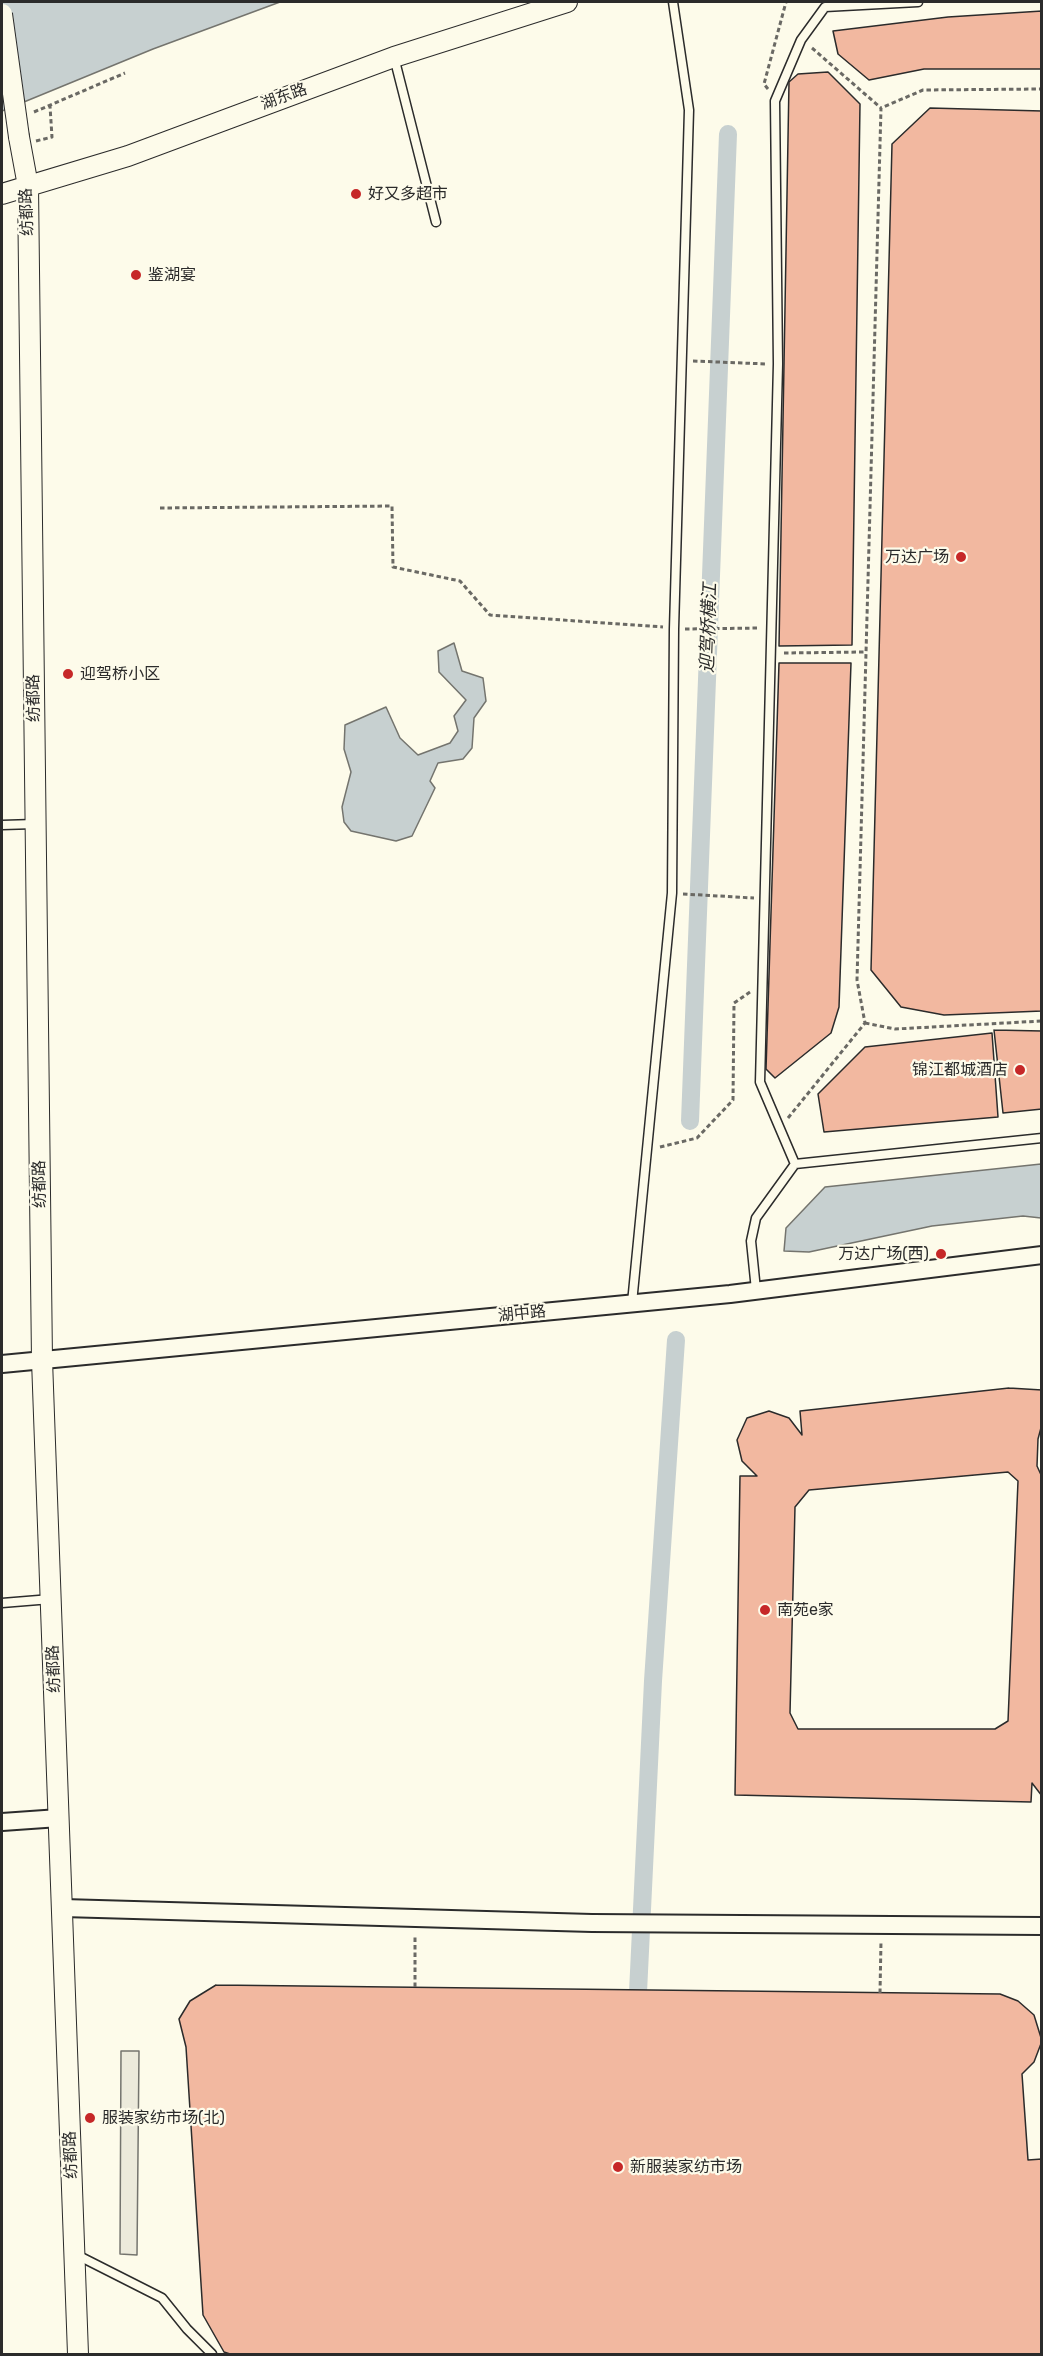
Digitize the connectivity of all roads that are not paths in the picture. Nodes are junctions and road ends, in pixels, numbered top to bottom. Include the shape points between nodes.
1 (567, 2) edge
2 (673, 2) edge
3 (918, 2) edge
4 (825, 4) edge
5 (2, 14) edge
6 (394, 57) junction
7 (28, 186) junction
8 (2, 194) edge
9 (436, 222) dead end
10 (35, 824) junction
11 (2, 825) edge
12 (1041, 1138) edge
13 (795, 1164) junction
14 (1041, 1255) edge
15 (756, 1290) junction
16 (632, 1303) junction
17 (42, 1360) junction
18 (2, 1364) edge
19 (51, 1599) junction
20 (2, 1603) edge
21 (59, 1818) junction
22 (2, 1822) edge
23 (63, 1908) junction
24 (1041, 1926) edge
25 (74, 2254) junction
26 (78, 2355) edge
27 (212, 2355) edge

1 - 6 street, 湖东路
2 - 16 lane via 689,110 674,629 672,893
3 - 4 lane
4 - 13 lane via 801,40 775,101 778,364 760,1082
5 - 7 street, 纺都路, bridge
6 - 7 street, 湖东路 via 128,156
6 - 9 lane
7 - 8 street, 湖东路
7 - 10 street, 纺都路
10 - 11 lane
10 - 17 street, 纺都路
12 - 13 lane
13 - 15 lane via 756,1218 751,1241
14 - 15 street, 湖中路
15 - 16 street, 湖中路
16 - 17 street, 湖中路
17 - 18 street, 湖中路
17 - 19 street, 纺都路
19 - 20 lane
19 - 21 street, 纺都路
21 - 22 street
21 - 23 street, 纺都路
23 - 24 street via 592,1923
23 - 25 street, 纺都路
25 - 26 street, 纺都路
25 - 27 lane via 162,2298

